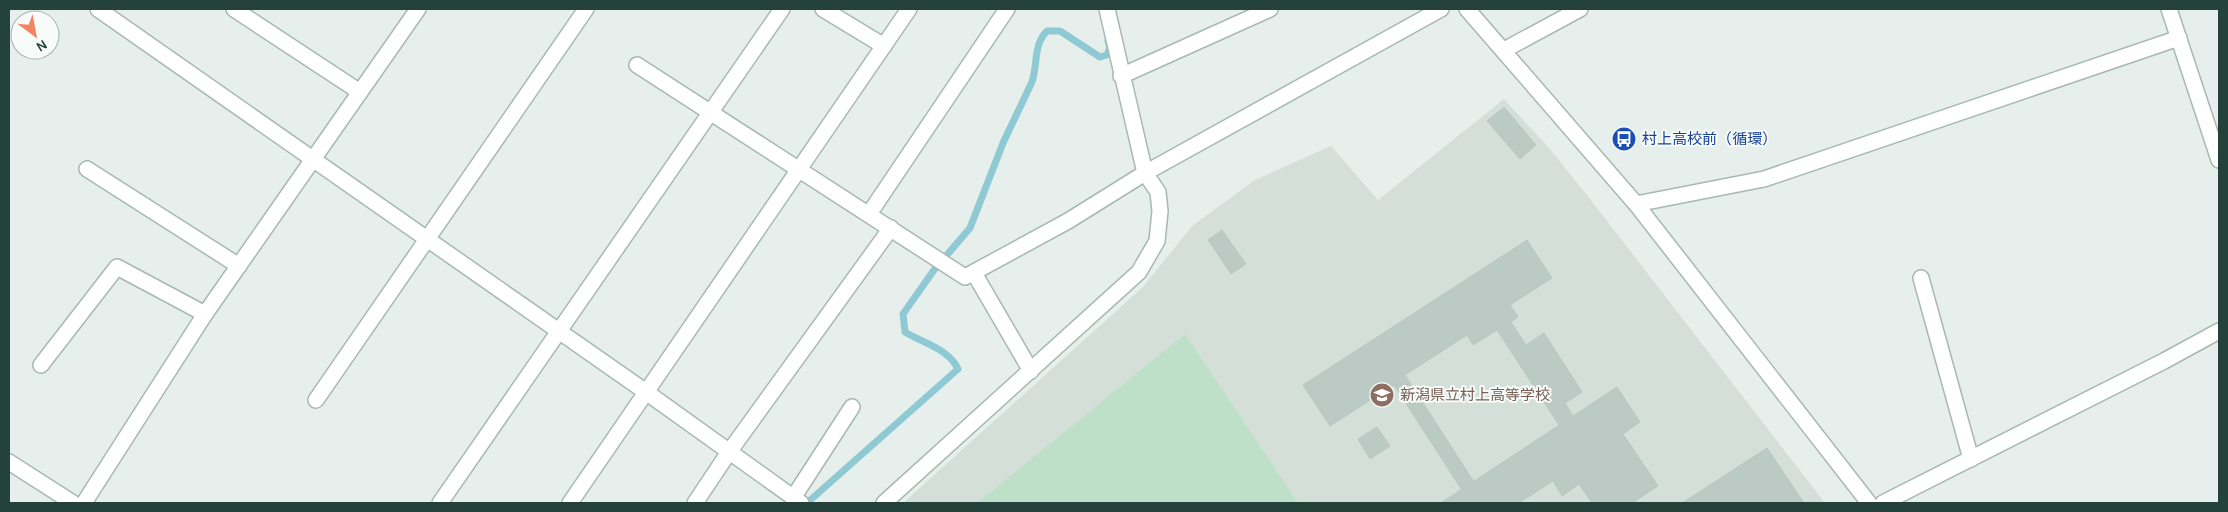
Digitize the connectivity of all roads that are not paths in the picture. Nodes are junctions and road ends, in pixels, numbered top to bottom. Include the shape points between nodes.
1 (98, 9) edge
2 (234, 9) edge
3 (418, 9) edge
4 (586, 9) edge
5 (782, 9) edge
6 (823, 9) edge
7 (909, 9) edge
8 (1007, 9) edge
9 (1107, 9) edge
10 (1270, 9) edge
11 (1441, 9) edge
12 (1467, 9) edge
13 (1580, 9) edge
14 (2169, 9) edge
15 (2179, 38) junction
16 (884, 46) junction
17 (1504, 50) junction
18 (637, 65) dead end
19 (1121, 76) junction
20 (360, 92) junction
21 (712, 111) junction
22 (314, 159) junction
23 (2219, 160) edge
24 (87, 169) dead end
25 (800, 169) junction
26 (1145, 172) junction
27 (1636, 204) junction
28 (868, 214) junction
29 (891, 228) junction
30 (427, 238) junction
31 (239, 266) junction
32 (974, 273) junction
33 (1921, 278) dead end
34 (205, 314) junction
35 (2219, 331) edge
36 (560, 332) junction
37 (41, 365) dead end
38 (1031, 371) junction
39 (646, 392) junction
40 (316, 400) dead end
41 (852, 407) dead end
42 (729, 452) junction
43 (1970, 459) junction
44 (9, 462) edge
45 (796, 500) edge
46 (73, 503) edge
47 (84, 503) edge
48 (440, 503) edge
49 (570, 503) edge
50 (695, 503) edge
51 (884, 503) edge
52 (1869, 503) edge
53 (1883, 503) edge

1 - 22 street
2 - 20 street
3 - 20 street
4 - 30 street
5 - 21 street
6 - 16 street
7 - 16 street
8 - 28 street
9 - 19 street
10 - 19 street
11 - 26 street
12 - 17 street
13 - 17 street
14 - 15 street
15 - 23 street
15 - 27 street via 1764,179
16 - 25 street
17 - 27 street
18 - 21 street
19 - 26 street
20 - 22 street
21 - 25 street
21 - 36 street
22 - 30 street
22 - 31 street
24 - 31 street
25 - 28 street
25 - 39 street
26 - 32 street via 1068,221
26 - 38 street via 1158,192 1158,241 1140,272
27 - 52 street
28 - 29 street
29 - 32 street via 965,277
29 - 42 street
30 - 36 street
30 - 40 street
31 - 34 street
32 - 38 street
33 - 43 street
34 - 37 street via 117,267
34 - 47 street
35 - 43 street
36 - 39 street
36 - 48 street
38 - 51 street
39 - 42 street
39 - 49 street
41 - 45 street
42 - 45 street
42 - 50 street
43 - 53 street
44 - 46 street

